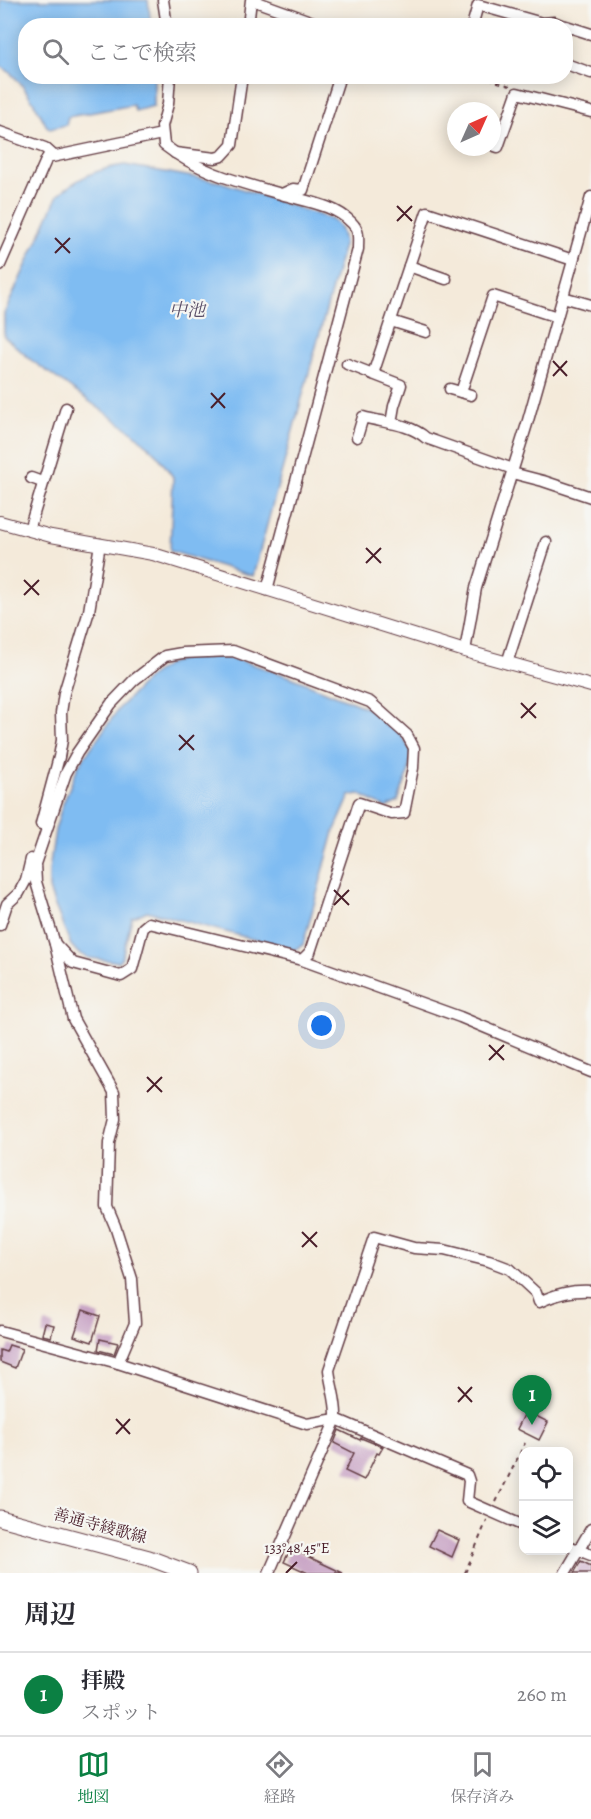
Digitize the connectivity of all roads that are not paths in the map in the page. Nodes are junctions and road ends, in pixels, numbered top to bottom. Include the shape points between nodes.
1 (163, 0) edge
2 (252, 0) edge
3 (165, 18) edge
4 (249, 18) edge
5 (302, 18) edge
6 (474, 18) edge
7 (511, 18) edge
8 (573, 28) edge
9 (591, 34) edge
10 (573, 67) edge
11 (591, 73) edge
12 (169, 84) edge
13 (241, 84) edge
14 (337, 84) edge
15 (591, 112) edge
16 (0, 132) edge
17 (162, 134) junction
18 (501, 138) edge
19 (173, 153) junction
20 (54, 156) junction
21 (303, 190) junction
22 (282, 194) junction
23 (591, 197) edge
24 (329, 208) junction
25 (573, 260) junction
26 (0, 265) edge
27 (409, 266) junction
28 (446, 279) dead end
29 (562, 297) junction
30 (591, 305) edge
31 (557, 317) junction
32 (391, 321) junction
33 (426, 332) dead end
34 (347, 364) dead end
35 (373, 374) junction
36 (461, 392) dead end
37 (66, 408) dead end
38 (392, 423) junction
39 (46, 431) dead end
40 (57, 435) junction
41 (357, 437) dead end
42 (513, 471) junction
43 (31, 478) dead end
44 (42, 482) junction
45 (591, 497) edge
46 (0, 522) edge
47 (29, 530) junction
48 (546, 542) dead end
49 (100, 544) junction
50 (267, 590) junction
51 (465, 651) junction
52 (507, 663) junction
53 (591, 686) edge
54 (3, 907) edge
55 (0, 925) edge
56 (55, 944) junction
57 (302, 960) junction
58 (591, 1072) edge
59 (591, 1291) edge
60 (0, 1331) edge
61 (118, 1363) junction
62 (336, 1419) junction
63 (0, 1518) edge
64 (519, 1524) edge
65 (591, 1529) edge
66 (573, 1548) edge
67 (571, 1555) edge
68 (591, 1555) edge
69 (189, 1573) edge
70 (269, 1573) edge
71 (565, 1573) edge

1 - 3 street
2 - 4 street
2 - 5 street
6 - 7 street via 478,5
8 - 9 street
10 - 11 street
12 - 17 street
13 - 19 street via 232,145 222,156
14 - 21 street
15 - 18 street via 517,93
16 - 20 street via 45,148
17 - 19 street via 164,146
17 - 20 street
19 - 22 street via 226,178
20 - 26 street via 47,158
21 - 22 street
21 - 24 street
22 - 24 street
23 - 25 street
24 - 50 street via 354,225 359,233 358,249
25 - 27 street via 427,212
25 - 29 street
27 - 28 street
27 - 32 street
29 - 30 street
29 - 31 street
31 - 36 street via 493,296
31 - 42 street
32 - 33 street
32 - 35 street
34 - 35 street
35 - 38 street via 401,385
37 - 40 street
38 - 41 street via 363,417
38 - 42 street
39 - 40 street
40 - 44 street
42 - 45 street
42 - 51 street via 476,588
43 - 44 street
44 - 47 street
46 - 47 street
47 - 49 street
48 - 52 street
49 - 50 street via 153,554
49 - 54 street via 89,611 64,693 57,766 26,880 19,893
50 - 51 street
51 - 52 street
52 - 53 street
54 - 55 street
56 - 57 street via 73,963 121,976 132,969 143,927 149,922
56 - 57 street via 36,882 35,864 66,773 77,753 111,704 165,656 233,651 370,702 407,735 414,748 404,813 392,814 359,803 310,952
56 - 61 street via 74,1019 114,1092 107,1208 132,1279 135,1323
57 - 58 street via 460,1017
59 - 62 street via 574,1290 539,1302 536,1293 510,1269 444,1250 414,1248 374,1237 329,1370 337,1403
60 - 61 street
61 - 62 street via 307,1424
62 - 64 street via 468,1475 467,1501
62 - 70 street
63 - 69 main road, 善通寺綾歌線 via 149,1558
65 - 66 street
66 - 68 street
67 - 71 street

